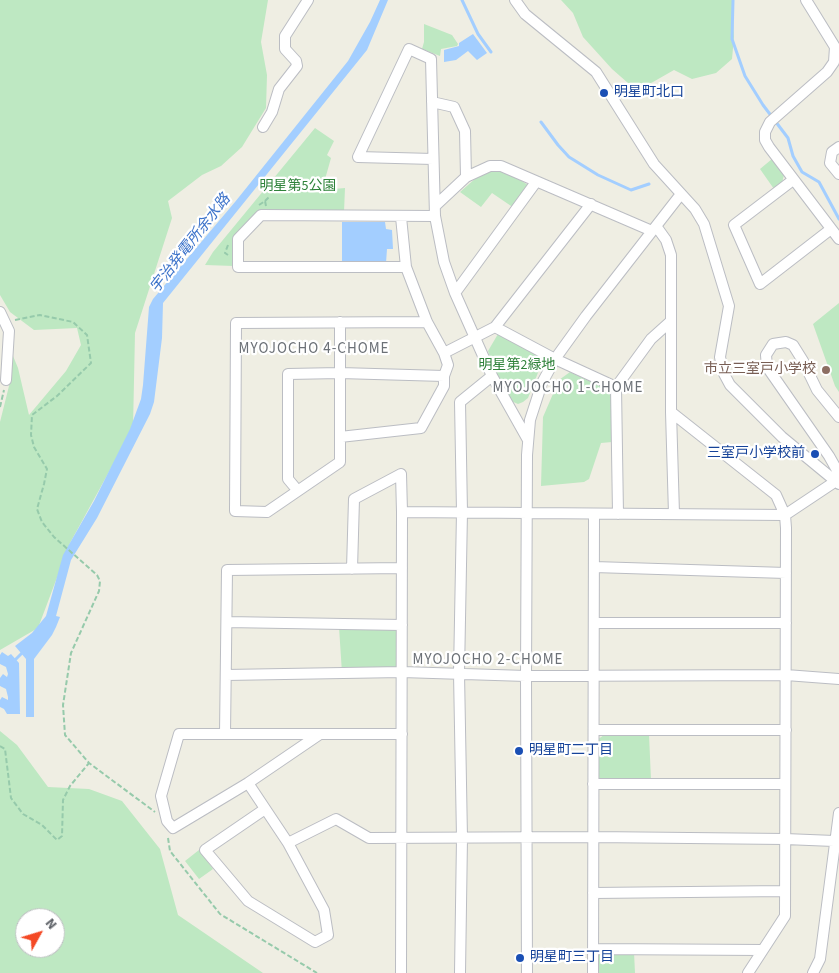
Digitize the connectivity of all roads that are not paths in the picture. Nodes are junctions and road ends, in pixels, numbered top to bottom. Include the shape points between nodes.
1 (308, 0) edge
2 (515, 0) edge
3 (805, 0) edge
4 (837, 57) edge
5 (432, 102) junction
6 (263, 127) dead end
7 (839, 147) edge
8 (433, 160) junction
9 (839, 174) edge
10 (466, 177) junction
11 (793, 180) junction
12 (536, 182) junction
13 (681, 194) junction
14 (590, 204) junction
15 (435, 211) junction
16 (401, 217) junction
17 (654, 228) junction
18 (831, 229) junction
19 (839, 239) edge
20 (406, 267) junction
21 (455, 293) junction
22 (2, 317) edge
23 (671, 321) junction
24 (340, 322) junction
25 (427, 322) junction
26 (495, 327) junction
27 (474, 337) junction
28 (444, 353) junction
29 (555, 359) junction
30 (340, 373) junction
31 (444, 376) junction
32 (492, 376) junction
33 (6, 380) road end
34 (616, 387) junction
35 (671, 412) junction
36 (839, 417) edge
37 (340, 437) junction
38 (528, 440) junction
39 (838, 482) edge
40 (298, 490) junction
41 (402, 512) junction
42 (462, 512) junction
43 (528, 512) junction
44 (594, 514) junction
45 (618, 514) junction
46 (674, 514) junction
47 (785, 514) junction
48 (594, 567) junction
49 (402, 568) junction
50 (352, 569) junction
51 (786, 573) junction
52 (226, 622) junction
53 (594, 623) junction
54 (786, 623) junction
55 (402, 625) junction
56 (402, 672) junction
57 (459, 672) junction
58 (226, 675) junction
59 (786, 675) junction
60 (526, 676) junction
61 (594, 676) junction
62 (839, 679) edge
63 (594, 730) junction
64 (786, 730) junction
65 (225, 734) junction
66 (320, 734) junction
67 (402, 734) junction
68 (248, 782) junction
69 (593, 784) junction
70 (785, 784) junction
71 (265, 809) junction
72 (839, 813) edge
73 (527, 837) junction
74 (593, 837) junction
75 (401, 838) junction
76 (462, 838) junction
77 (785, 839) junction
78 (834, 841) junction
79 (288, 843) junction
80 (785, 891) junction
81 (593, 893) junction
82 (593, 948) junction
83 (763, 950) junction
84 (401, 973) edge
85 (460, 973) edge
86 (527, 973) edge
87 (593, 973) edge
88 (748, 973) edge
89 (813, 973) edge

1 - 6 street via 285,36 285,49 297,66 279,89
2 - 13 street via 525,14 596,72 654,164
3 - 4 street
4 - 11 street via 827,72 770,122 765,132 765,140
5 - 8 street
5 - 8 street via 431,59 409,49 358,157
5 - 10 street via 454,107 465,131
7 - 9 street via 832,152 830,163
8 - 15 street
10 - 12 street via 490,166 501,166
10 - 15 street
11 - 18 street
11 - 18 street via 734,225 760,284
12 - 14 street
12 - 21 street
13 - 17 street
13 - 39 street via 704,224 729,306 720,357 730,385 782,437
14 - 17 street
14 - 26 street
15 - 16 street
15 - 21 street via 444,262
16 - 20 street
16 - 20 street via 261,215 238,239 238,267
17 - 23 street via 666,240 672,255
17 - 29 street
18 - 19 street
20 - 25 street
21 - 27 street
22 - 33 street via 10,331
23 - 34 street via 651,339
23 - 35 street
24 - 25 street
24 - 30 street
24 - 40 street via 236,323 235,511 267,512
25 - 28 street
26 - 27 street
26 - 29 street
27 - 28 street
27 - 32 street
28 - 31 street via 448,365
29 - 34 street
29 - 38 street via 536,395
30 - 31 street
30 - 37 street
30 - 40 street via 288,374 288,479
31 - 37 street via 444,386 421,428
32 - 38 street
32 - 42 street via 460,402
34 - 45 street
35 - 46 street
35 - 47 street via 776,495
36 - 39 street via 824,401 793,345 786,342 774,344 766,355 767,367 838,472
37 - 40 street via 340,462
38 - 43 street
39 - 47 street
41 - 42 street
41 - 49 street
41 - 50 street via 401,474 354,499
42 - 43 street
42 - 57 street
43 - 44 street
43 - 60 street
44 - 45 street
44 - 48 street
45 - 46 street
46 - 47 street
47 - 51 street
48 - 51 street
48 - 53 street
49 - 50 street
49 - 55 street
50 - 52 street via 227,570
51 - 54 street
52 - 55 street
52 - 58 street
53 - 54 street
53 - 61 street
54 - 59 street
55 - 56 street
56 - 57 street
56 - 58 street
56 - 67 street
57 - 60 street
57 - 76 street
58 - 65 street
59 - 61 street
59 - 62 street
59 - 64 street
60 - 61 street
60 - 73 street
61 - 63 street
63 - 64 street
63 - 69 street
64 - 70 street
65 - 66 street
65 - 68 street via 180,734 161,796 167,821 172,828
66 - 67 street
66 - 68 street
67 - 75 street
68 - 71 street
69 - 70 street
69 - 74 street
70 - 77 street
71 - 79 street
71 - 79 street via 205,850 248,901 315,942 328,935 324,910
72 - 78 street
73 - 74 street
73 - 76 street
73 - 86 street
74 - 77 street
74 - 81 street
75 - 76 street
75 - 79 street via 369,838 336,819
75 - 84 street
76 - 85 street
77 - 78 street
77 - 80 street
78 - 89 street via 820,959
80 - 81 street
80 - 83 street via 785,916
81 - 82 street
82 - 83 street
82 - 87 street
83 - 88 street

